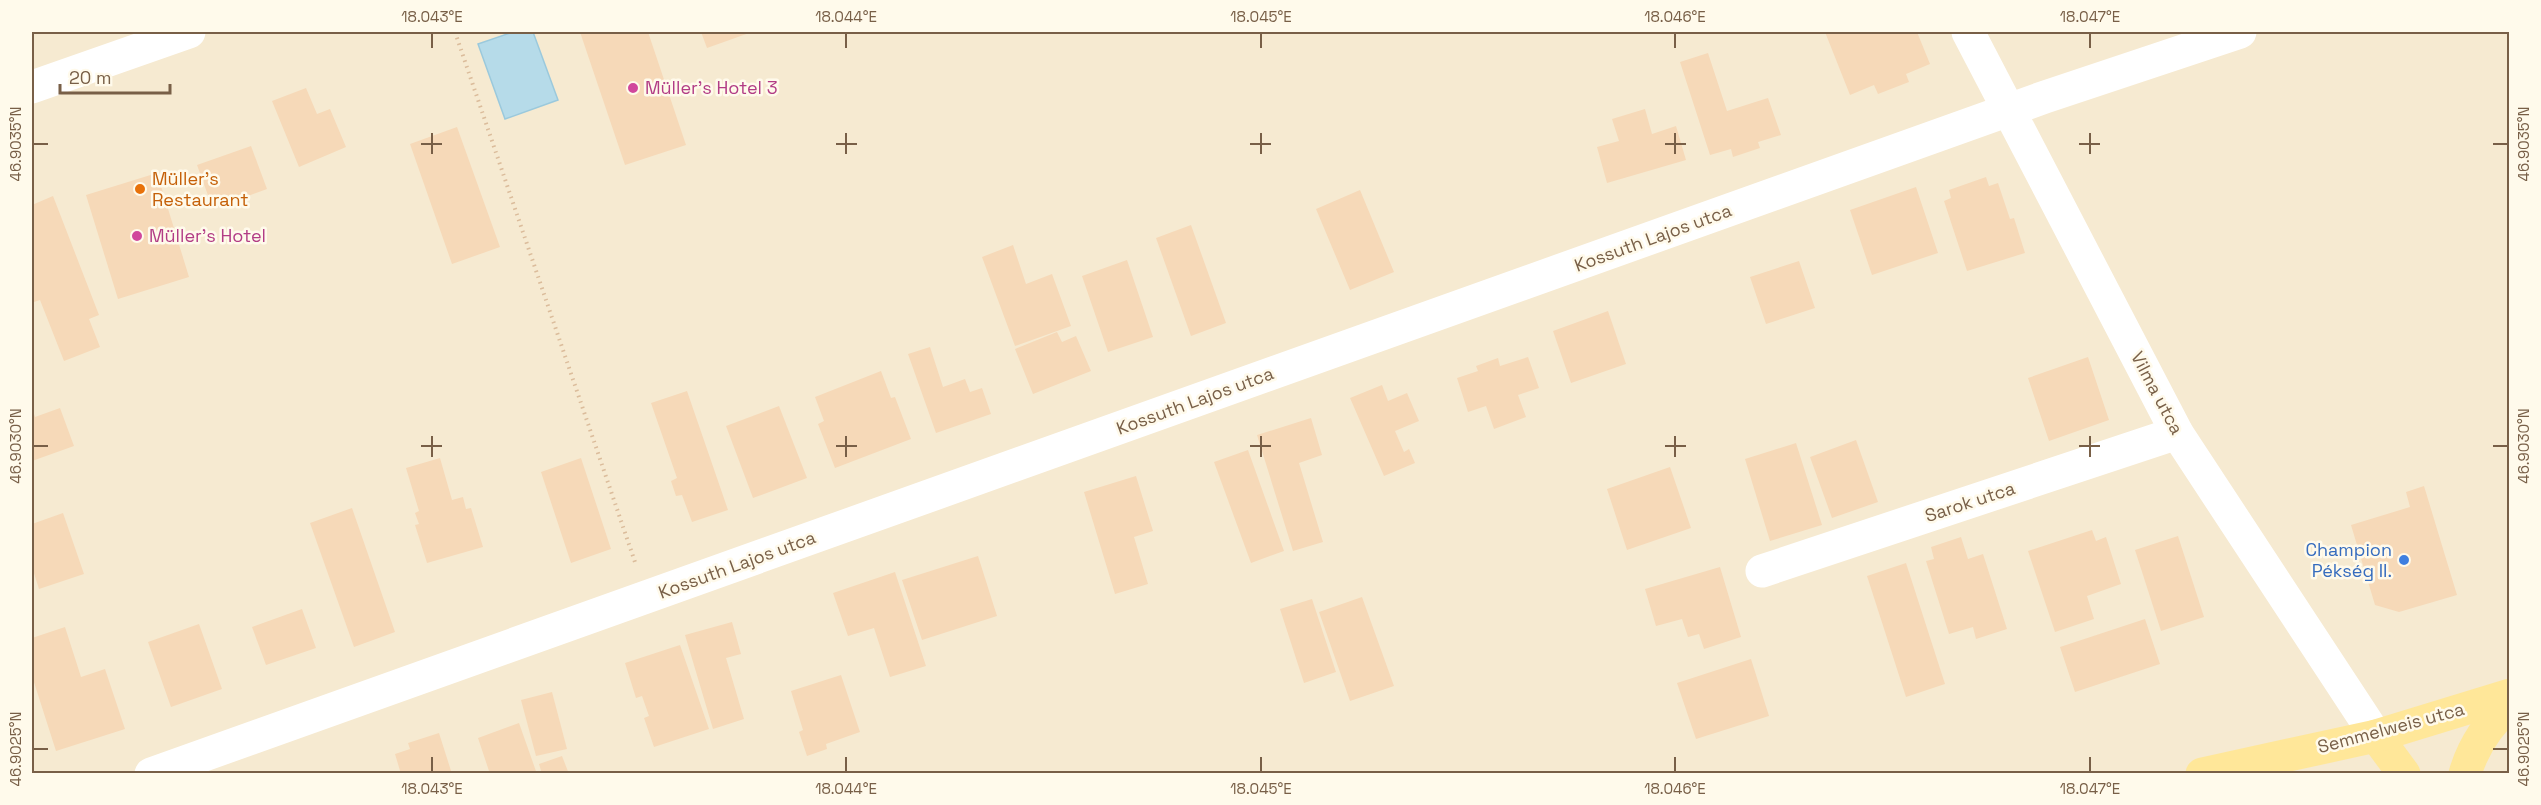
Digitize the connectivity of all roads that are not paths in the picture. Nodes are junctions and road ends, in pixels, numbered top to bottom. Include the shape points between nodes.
1 (189, 32) edge
2 (1968, 32) edge
3 (2240, 32) edge
4 (32, 87) edge
5 (2008, 111) junction
6 (2177, 433) junction
7 (1762, 571) dead end
8 (2510, 695) edge
9 (2510, 704) edge
10 (2376, 736) junction
11 (152, 774) edge
12 (2202, 774) edge
13 (2404, 774) edge
14 (2465, 774) edge

1 - 4 street
2 - 5 street, Vilma utca
3 - 5 street, Kossuth Lajos utca
5 - 6 street, Vilma utca
5 - 11 street, Kossuth Lajos utca
6 - 7 street, Sarok utca
6 - 10 street, Vilma utca
8 - 10 main road, Semmelweis utca
9 - 14 main road via 2480,737 2469,756
10 - 12 main road, Semmelweis utca
10 - 13 main road

